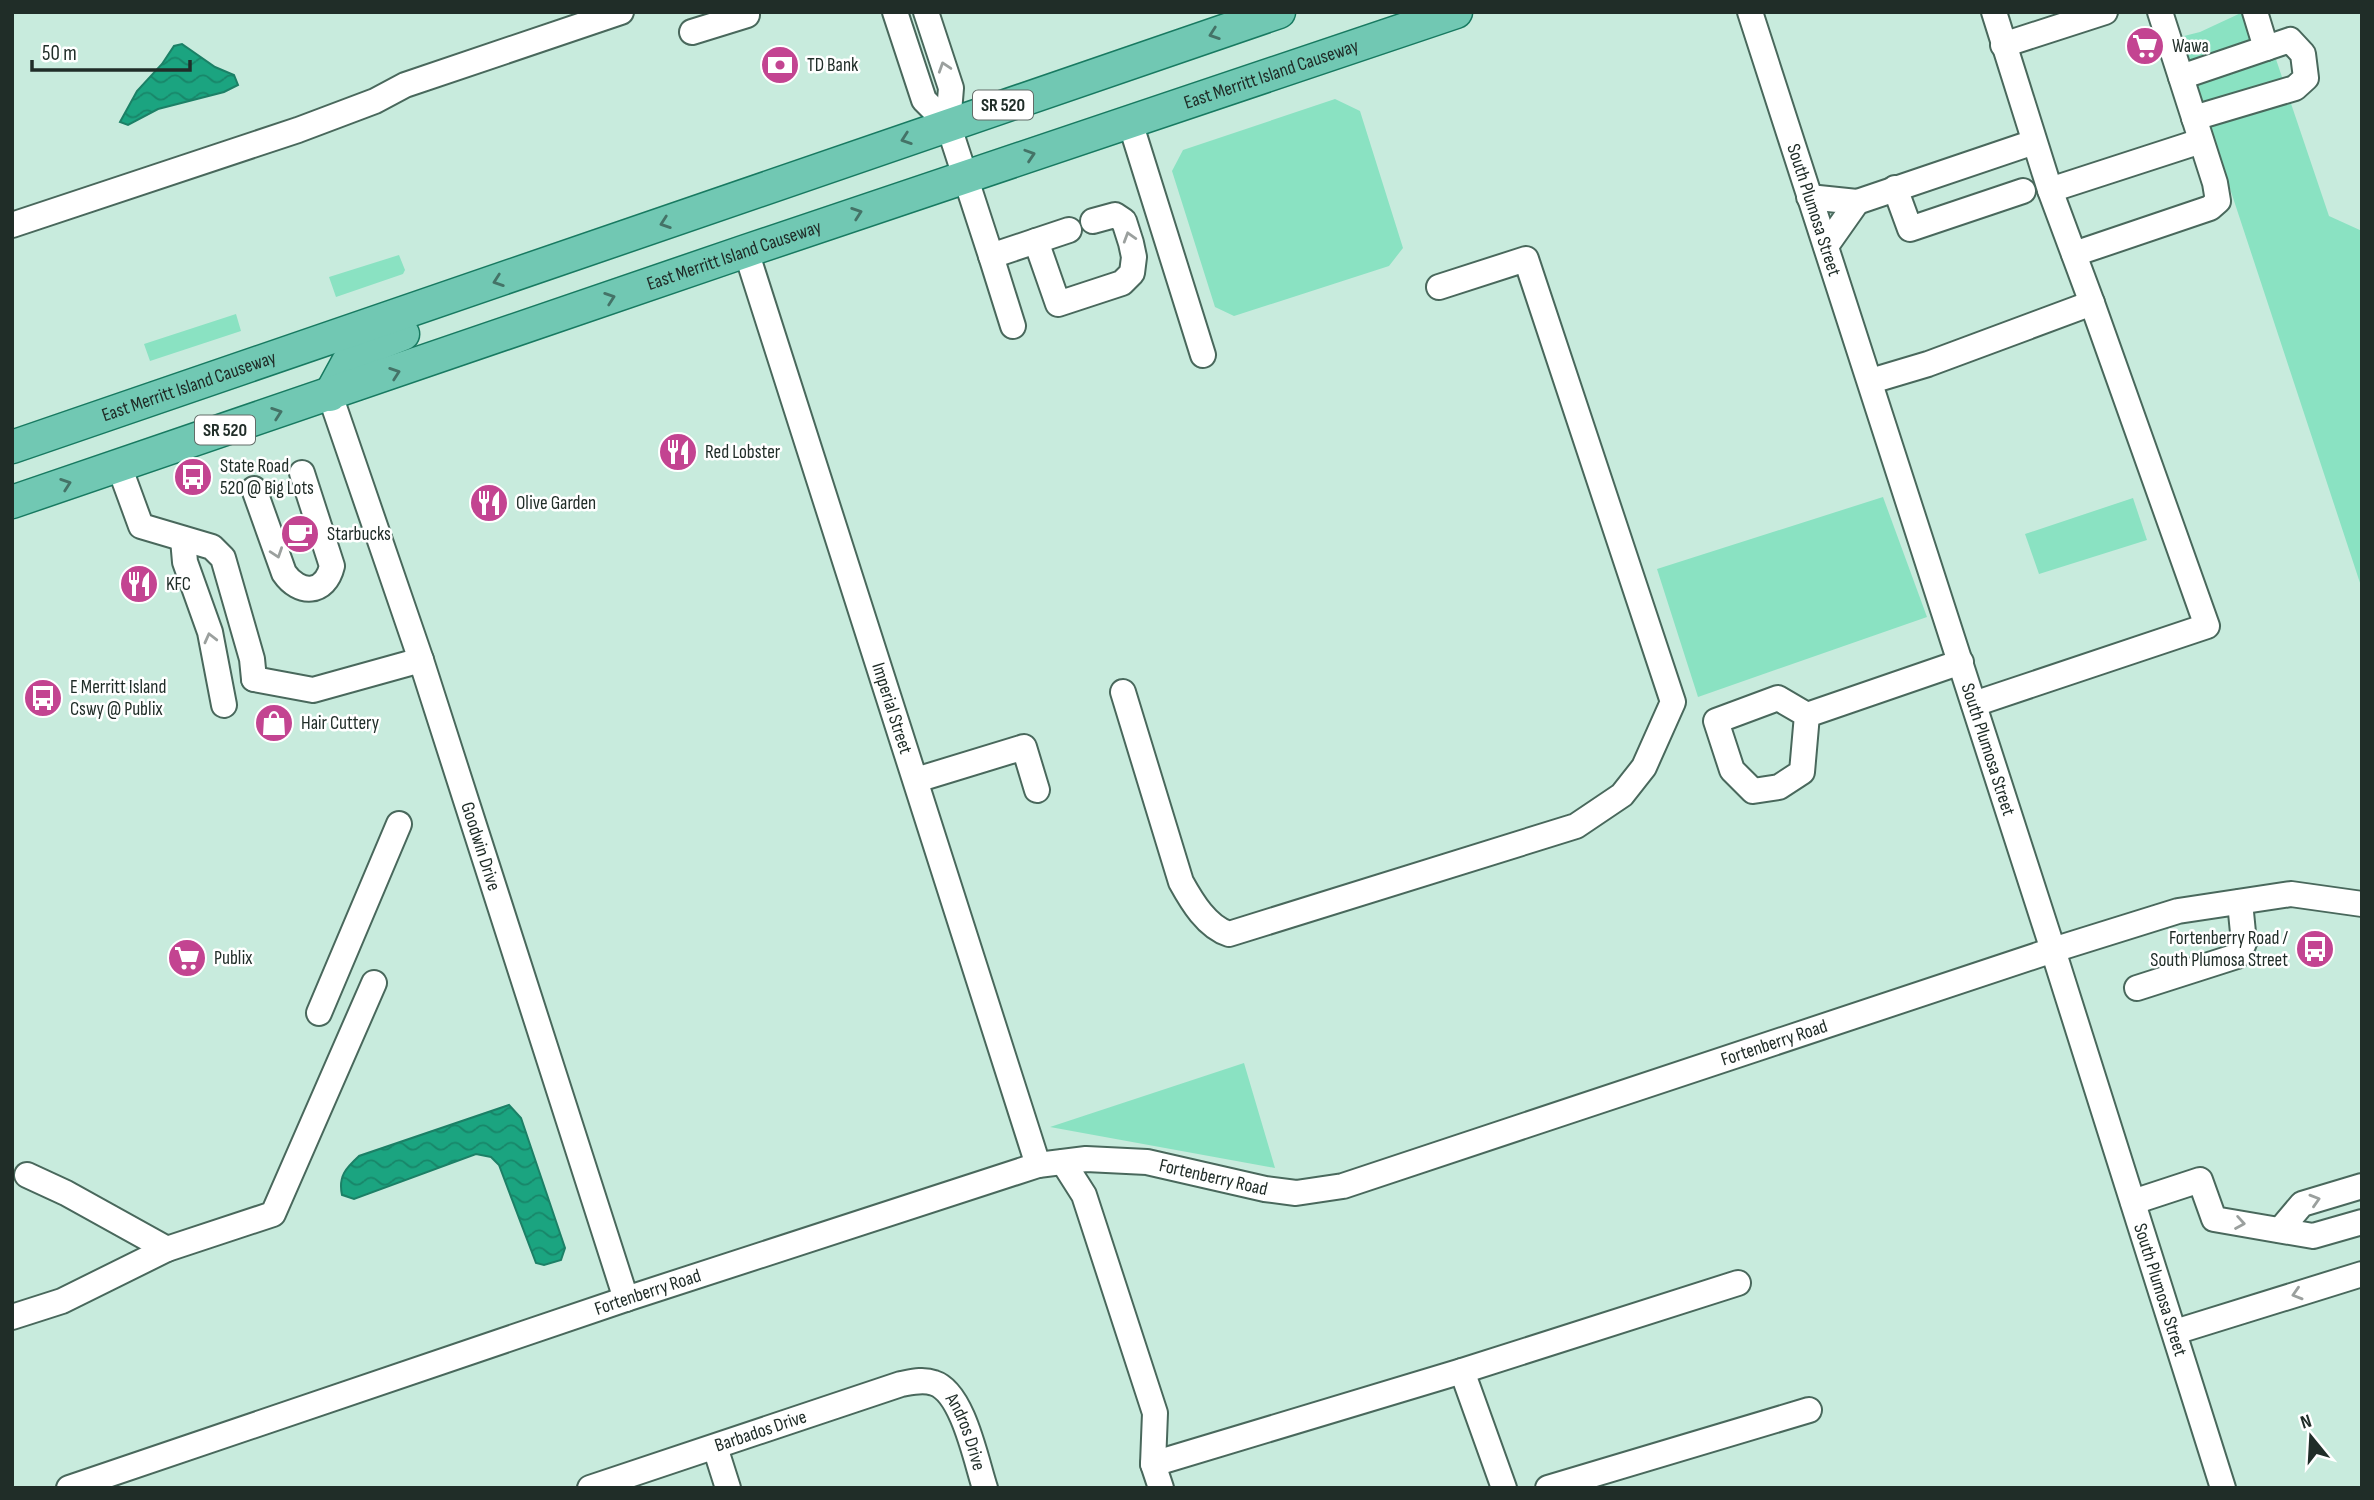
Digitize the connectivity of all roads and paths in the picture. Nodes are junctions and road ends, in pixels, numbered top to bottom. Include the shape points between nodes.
1 (621, 12) edge
2 (895, 12) edge
3 (926, 12) edge
4 (1279, 12) edge
5 (1455, 12) edge
6 (1750, 12) edge
7 (1994, 12) edge
8 (2104, 12) edge
9 (2160, 12) edge
10 (2255, 12) edge
11 (747, 15) dead end
12 (2049, 21) edge
13 (692, 32) dead end
14 (2003, 45) junction
15 (2266, 48) junction
16 (2181, 77) junction
17 (1130, 122) junction
18 (948, 124) junction
19 (2198, 129) junction
20 (2034, 142) junction
21 (965, 177) junction
22 (1895, 188) junction
23 (2050, 190) junction
24 (2023, 191) dead end
25 (1810, 197) junction
26 (1857, 202) junction
27 (1093, 222) dead end
28 (12, 225) edge
29 (1069, 230) dead end
30 (1036, 241) junction
31 (1826, 246) junction
32 (746, 251) junction
33 (2074, 254) junction
34 (991, 256) junction
35 (1439, 287) dead end
36 (441, 301) junction
37 (2092, 303) junction
38 (1013, 326) dead end
39 (1202, 355) dead end
40 (1871, 381) junction
41 (330, 395) junction
42 (102, 415) junction
43 (12, 447) edge
44 (119, 466) junction
45 (12, 470) edge
46 (302, 473) dead end
47 (254, 489) dead end
48 (12, 502) edge
49 (183, 539) junction
50 (421, 660) junction
51 (1961, 662) junction
52 (254, 678) junction
53 (1123, 692) dead end
54 (1974, 704) junction
55 (1807, 715) dead end
56 (916, 780) junction
57 (1037, 790) dead end
58 (398, 824) dead end
59 (2240, 902) junction
60 (2362, 904) edge
61 (2053, 950) junction
62 (374, 984) dead end
63 (2137, 988) dead end
64 (319, 1013) dead end
65 (1063, 1162) junction
66 (1038, 1165) junction
67 (27, 1175) dead end
68 (2362, 1185) edge
69 (2133, 1202) junction
70 (2362, 1222) edge
71 (2280, 1230) junction
72 (167, 1249) junction
73 (2362, 1274) edge
74 (1738, 1283) dead end
75 (626, 1299) junction
76 (12, 1317) edge
77 (2175, 1332) junction
78 (1462, 1371) junction
79 (934, 1383) joint
80 (1809, 1410) dead end
81 (715, 1447) junction
82 (1157, 1476) edge
83 (69, 1488) edge
84 (590, 1488) edge
85 (728, 1488) edge
86 (985, 1488) edge
87 (1504, 1488) edge
88 (1548, 1488) edge
89 (2223, 1488) edge

1 - 28 street via 405,85 298,130
2 - 18 street via 925,100
18 -> 3 street via 951,88
4 -> 18 main road, East Merritt Island Causeway / SR 520
5 - 17 main road, East Merritt Island Causeway / SR 520
6 - 25 street, South Plumosa Street
7 - 14 street
8 - 12 street
9 - 16 street
10 - 15 street
11 - 13 street
12 - 14 street
14 - 20 street
15 - 16 street
15 - 19 street via 2290,40 2302,54 2306,78 2295,88
16 - 19 street
21 -> 17 main road, East Merritt Island Causeway / SR 520
17 - 39 street
18 - 21 street
18 -> 36 main road, East Merritt Island Causeway / SR 520
19 - 23 street
19 - 33 street via 2218,201 2210,208
20 - 22 street
20 - 23 street
32 -> 21 main road, East Merritt Island Causeway / SR 520
21 - 34 street
22 - 24 street via 1910,229
22 - 26 street
23 - 33 street
25 - 26 street
25 - 31 street, South Plumosa Street
26 - 31 street
30 -> 27 street via 1058,304 1122,283 1132,273 1134,257 1124,221 1115,215
29 - 30 street
30 - 34 street
31 - 40 street, South Plumosa Street
41 -> 32 main road, East Merritt Island Causeway / SR 520
32 - 56 street, Imperial Street
33 - 37 street
34 - 38 street
35 - 53 street via 1526,259 1673,702 1643,767 1622,795 1576,826 1229,934 1209,921 1181,882
36 - 41 main road via 403,334 348,362
36 - 42 main road, East Merritt Island Causeway / SR 520
37 - 40 street
37 - 54 street via 2207,625
40 - 51 street, South Plumosa Street
44 -> 41 main road, East Merritt Island Causeway / SR 520
41 - 50 street, Goodwin Drive
42 - 43 main road, East Merritt Island Causeway / SR 520
42 - 45 main road
48 -> 44 main road, East Merritt Island Causeway / SR 520
44 - 49 street via 141,526
47 -> 46 street via 284,573 292,585 306,590 319,587 329,578 332,566
49 - 52 street via 212,547 223,558
52 -> 49 street via 223,705 210,632 185,562
50 - 52 street via 313,690
50 - 75 street, Goodwin Drive
51 - 54 street, South Plumosa Street
51 - 55 street
54 - 61 street, South Plumosa Street
56 - 57 street via 1024,747
56 - 66 street, Imperial Street
58 - 64 street
59 - 60 street, Fortenberry Road via 2291,894
59 - 61 street, Fortenberry Road via 2178,911
59 - 63 street via 2245,943 2236,956
61 - 65 street, Fortenberry Road via 1343,1186 1296,1193 1147,1162 1086,1158
61 - 69 street, South Plumosa Street
62 - 72 street via 273,1214
65 - 66 street, Fortenberry Road
65 - 82 street via 1084,1195 1155,1413
66 - 75 street, Fortenberry Road
67 - 72 street
71 -> 68 street via 2302,1204
69 -> 71 street via 2200,1180 2214,1219
69 - 77 street, South Plumosa Street
70 - 71 street via 2313,1236
72 - 76 street via 62,1301
73 -> 77 street
74 - 78 street
75 - 83 street, Fortenberry Road
77 - 89 street, South Plumosa Street
78 - 82 street
78 - 87 street
79 - 81 street, Barbados Drive via 901,1384
79 - 86 street, Andros Drive via 957,1405
80 - 88 street
81 - 84 street, Barbados Drive
81 - 85 street

